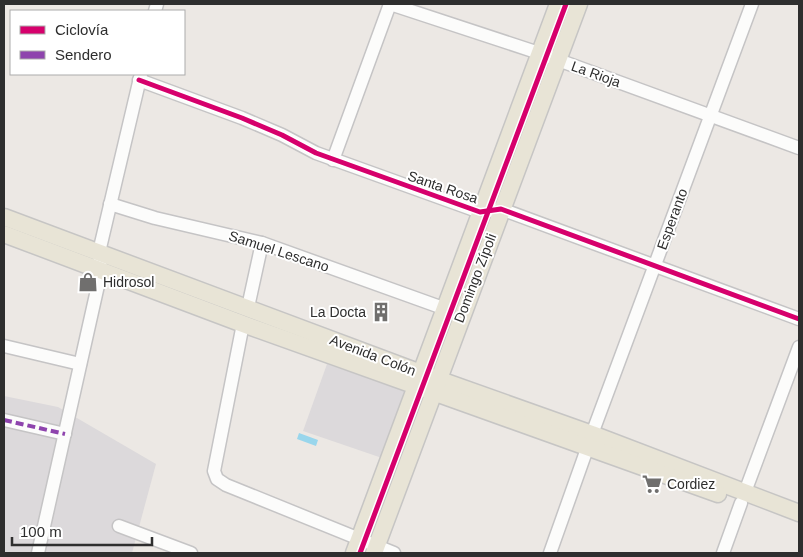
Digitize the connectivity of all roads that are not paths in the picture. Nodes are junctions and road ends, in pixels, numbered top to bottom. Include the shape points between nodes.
1 (390, 4) edge
2 (558, 4) edge
3 (578, 4) edge
4 (752, 4) edge
5 (539, 53) junction
6 (558, 60) junction
7 (140, 77) edge
8 (710, 116) junction
9 (799, 148) edge
10 (333, 160) junction
11 (110, 204) junction
12 (501, 209) junction
13 (480, 212) junction
14 (4, 216) edge
15 (4, 234) edge
16 (262, 243) junction
17 (99, 252) junction
18 (655, 265) junction
19 (101, 272) junction
20 (248, 307) junction
21 (443, 308) junction
22 (799, 319) edge
23 (243, 324) junction
24 (4, 346) edge
25 (799, 347) edge
26 (80, 364) junction
27 (417, 378) junction
28 (435, 385) junction
29 (4, 420) edge
30 (64, 434) junction
31 (590, 440) junction
32 (743, 498) junction
33 (799, 513) edge
34 (118, 526) dead end
35 (799, 526) edge
36 (357, 547) edge
37 (375, 550) edge
38 (38, 553) edge
39 (191, 553) edge
40 (394, 553) edge
41 (550, 553) edge
42 (723, 553) edge

1 - 5 street, La Rioja
1 - 10 street
2 - 5 main road, Domingo Zípoli
3 - 6 main road, Domingo Zípoli
4 - 8 street, Esperanto
5 - 6 street, La Rioja
5 - 13 main road, Domingo Zípoli
6 - 8 street, La Rioja
6 - 12 main road, Domingo Zípoli
7 - 10 street, Santa Rosa via 242,118
7 - 11 street
8 - 9 street, La Rioja
8 - 18 street, Esperanto
10 - 13 street, Santa Rosa
11 - 16 street, Samuel Lescano
11 - 17 street
12 - 13 street, Santa Rosa
12 - 18 street, Santa Rosa
12 - 28 main road, Domingo Zípoli
13 - 21 main road, Domingo Zípoli
14 - 17 main road, Avenida Colón
15 - 19 main road, Avenida Colón
16 - 20 street
16 - 21 street, Samuel Lescano
17 - 19 street
17 - 20 main road, Avenida Colón
18 - 22 street, Santa Rosa
18 - 31 street, Esperanto
19 - 23 main road, Avenida Colón
19 - 26 street
20 - 27 main road, Avenida Colón
21 - 27 main road, Domingo Zípoli
23 - 27 main road, Avenida Colón
23 - 36 street via 214,471 217,479
24 - 26 street
25 - 32 street
26 - 30 street
27 - 28 main road, Avenida Colón
27 - 36 main road, Domingo Zípoli
28 - 31 main road, Avenida Colón
28 - 37 main road, Domingo Zípoli
29 - 30 street
30 - 38 street
31 - 32 main road, Avenida Colón
31 - 41 street, Esperanto
32 - 33 main road, Avenida Colón
32 - 35 main road, Avenida Colón
32 - 42 street
34 - 39 street
36 - 37 street
37 - 40 street

